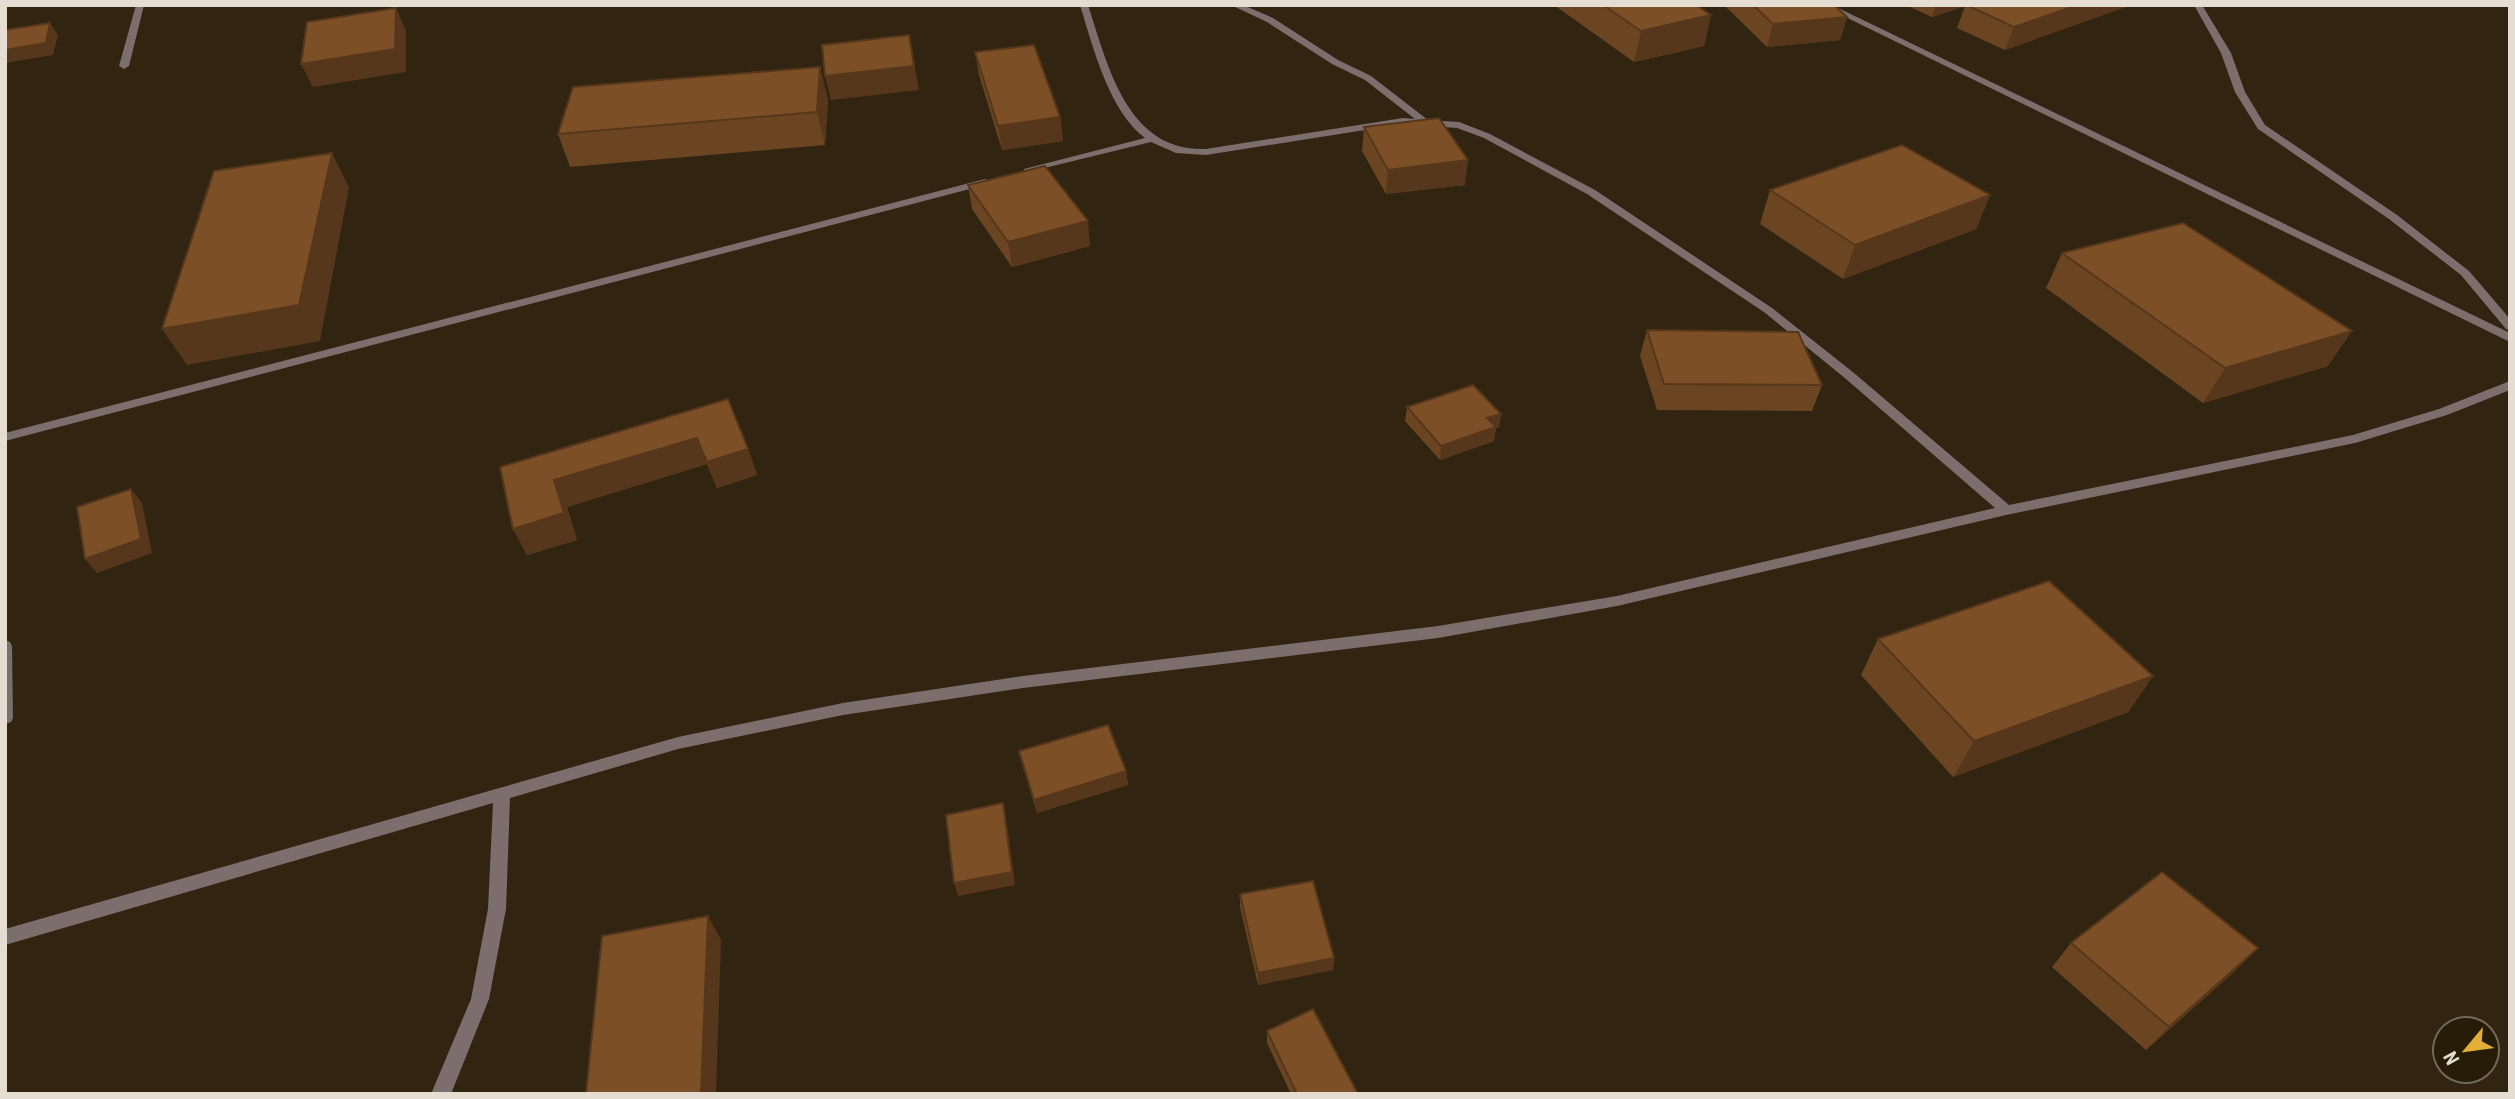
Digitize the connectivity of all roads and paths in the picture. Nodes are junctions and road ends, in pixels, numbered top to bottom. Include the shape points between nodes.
1 (140, 5) edge
2 (1084, 5) edge
3 (1235, 5) edge
4 (1825, 5) edge
5 (2198, 5) edge
6 (124, 66) dead end
7 (1424, 121) junction
8 (1152, 139) junction
9 (1020, 173) edge
10 (993, 180) edge
11 (2510, 327) edge
12 (2510, 338) edge
13 (2510, 385) edge
14 (5, 437) edge
15 (2006, 510) junction
16 (5, 646) edge
17 (5, 718) edge
18 (502, 793) junction
19 (5, 937) edge
20 (441, 1094) edge

1 - 6 street
2 - 8 street via 1123,106
3 - 7 street via 1270,20 1368,78
4 - 12 street
5 - 11 street via 2227,53 2240,92 2261,127 2393,217 2465,274
7 - 8 street via 1364,125 1206,152 1174,149
7 - 15 street via 1459,125 1538,162 1768,310
8 - 9 street
10 - 14 street
13 - 15 street via 2355,439
15 - 18 street via 1617,601 1438,632 1023,682 843,709 678,743
16 - 17 street
18 - 19 street
18 - 20 street via 497,909 480,999

